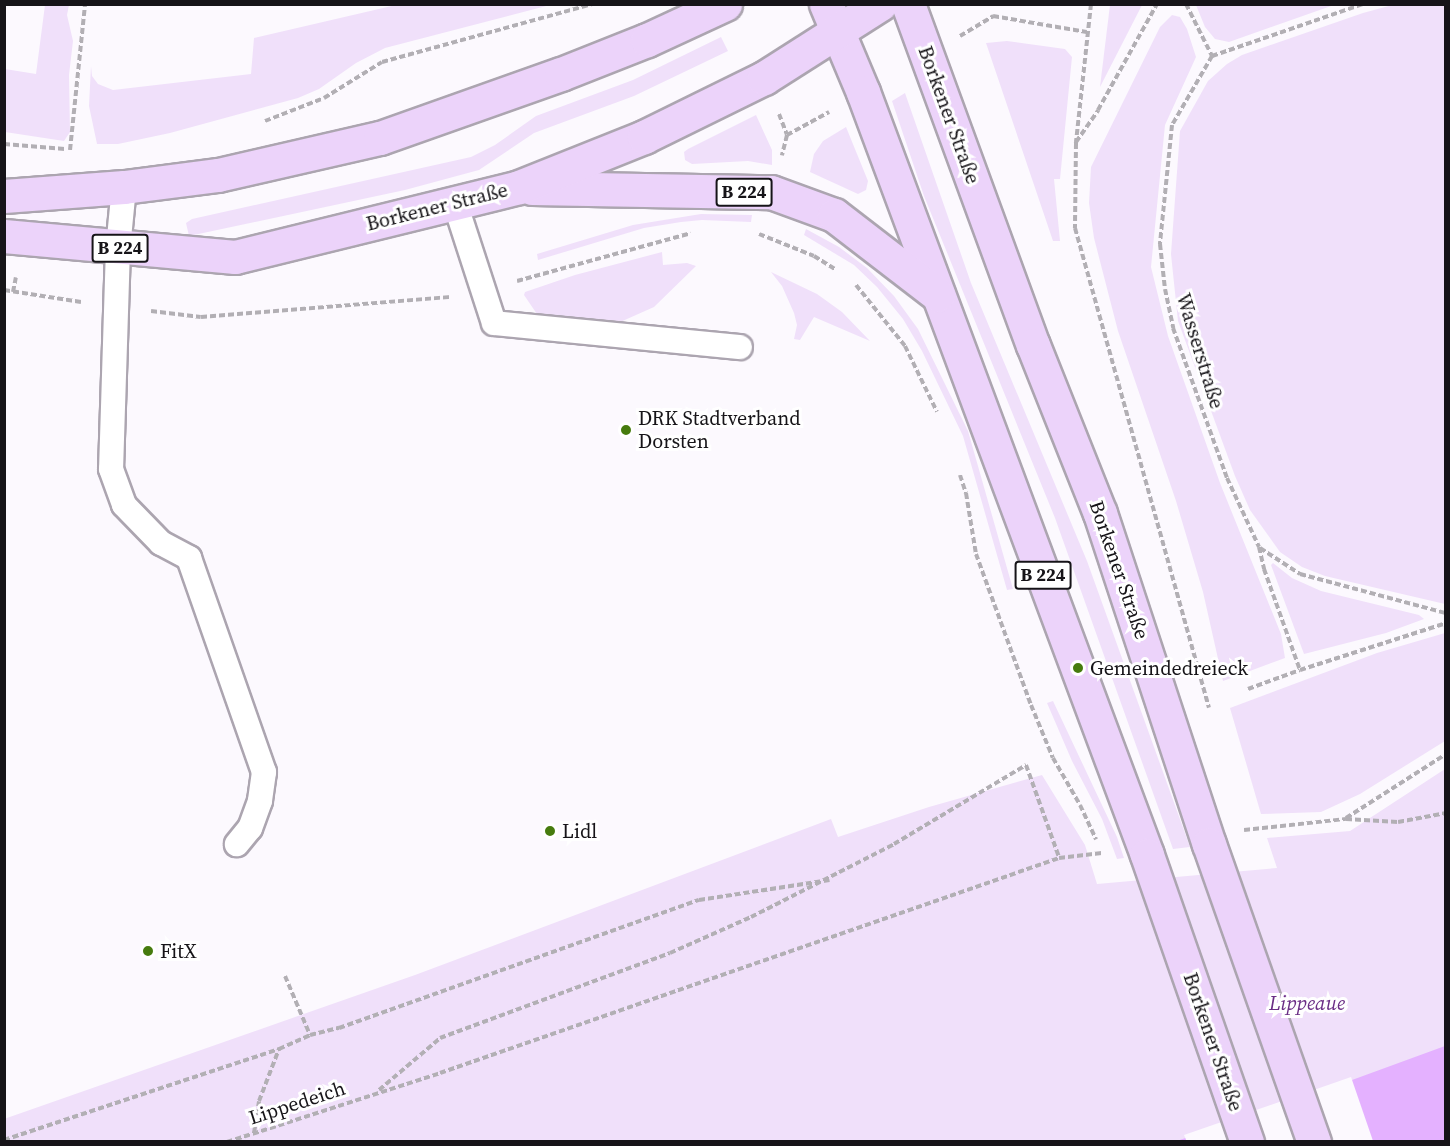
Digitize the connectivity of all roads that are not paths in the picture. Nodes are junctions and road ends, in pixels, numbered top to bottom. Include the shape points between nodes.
1 (725, 4) edge
2 (880, 4) edge
3 (908, 4) edge
4 (832, 18) edge
5 (124, 187) junction
6 (519, 188) junction
7 (4, 196) edge
8 (455, 203) junction
9 (4, 236) edge
10 (118, 248) junction
11 (938, 295) junction
12 (740, 347) dead end
13 (237, 844) dead end
14 (1247, 1142) edge
15 (1314, 1142) edge

1 - 5 main road via 561,74 380,138 218,175
2 - 4 main road, Borkener Straße / B 224
3 - 15 main road, Borkener Straße via 1033,345 1100,513 1209,844
4 - 6 main road, Borkener Straße / B 224 via 764,78 644,137
4 - 11 main road, Borkener Straße / B 224
5 - 7 main road
5 - 10 lane
6 - 8 main road, Borkener Straße / B 224
6 - 11 main road, B 224 via 771,192 834,215
8 - 10 main road, Borkener Straße / B 224 via 235,256
8 - 12 lane via 494,323
9 - 10 main road, Borkener Straße / B 224
10 - 13 lane via 111,469 124,505 161,543 189,558 264,772 260,801 250,828
11 - 14 main road, Borkener Straße / B 224 via 1148,855

